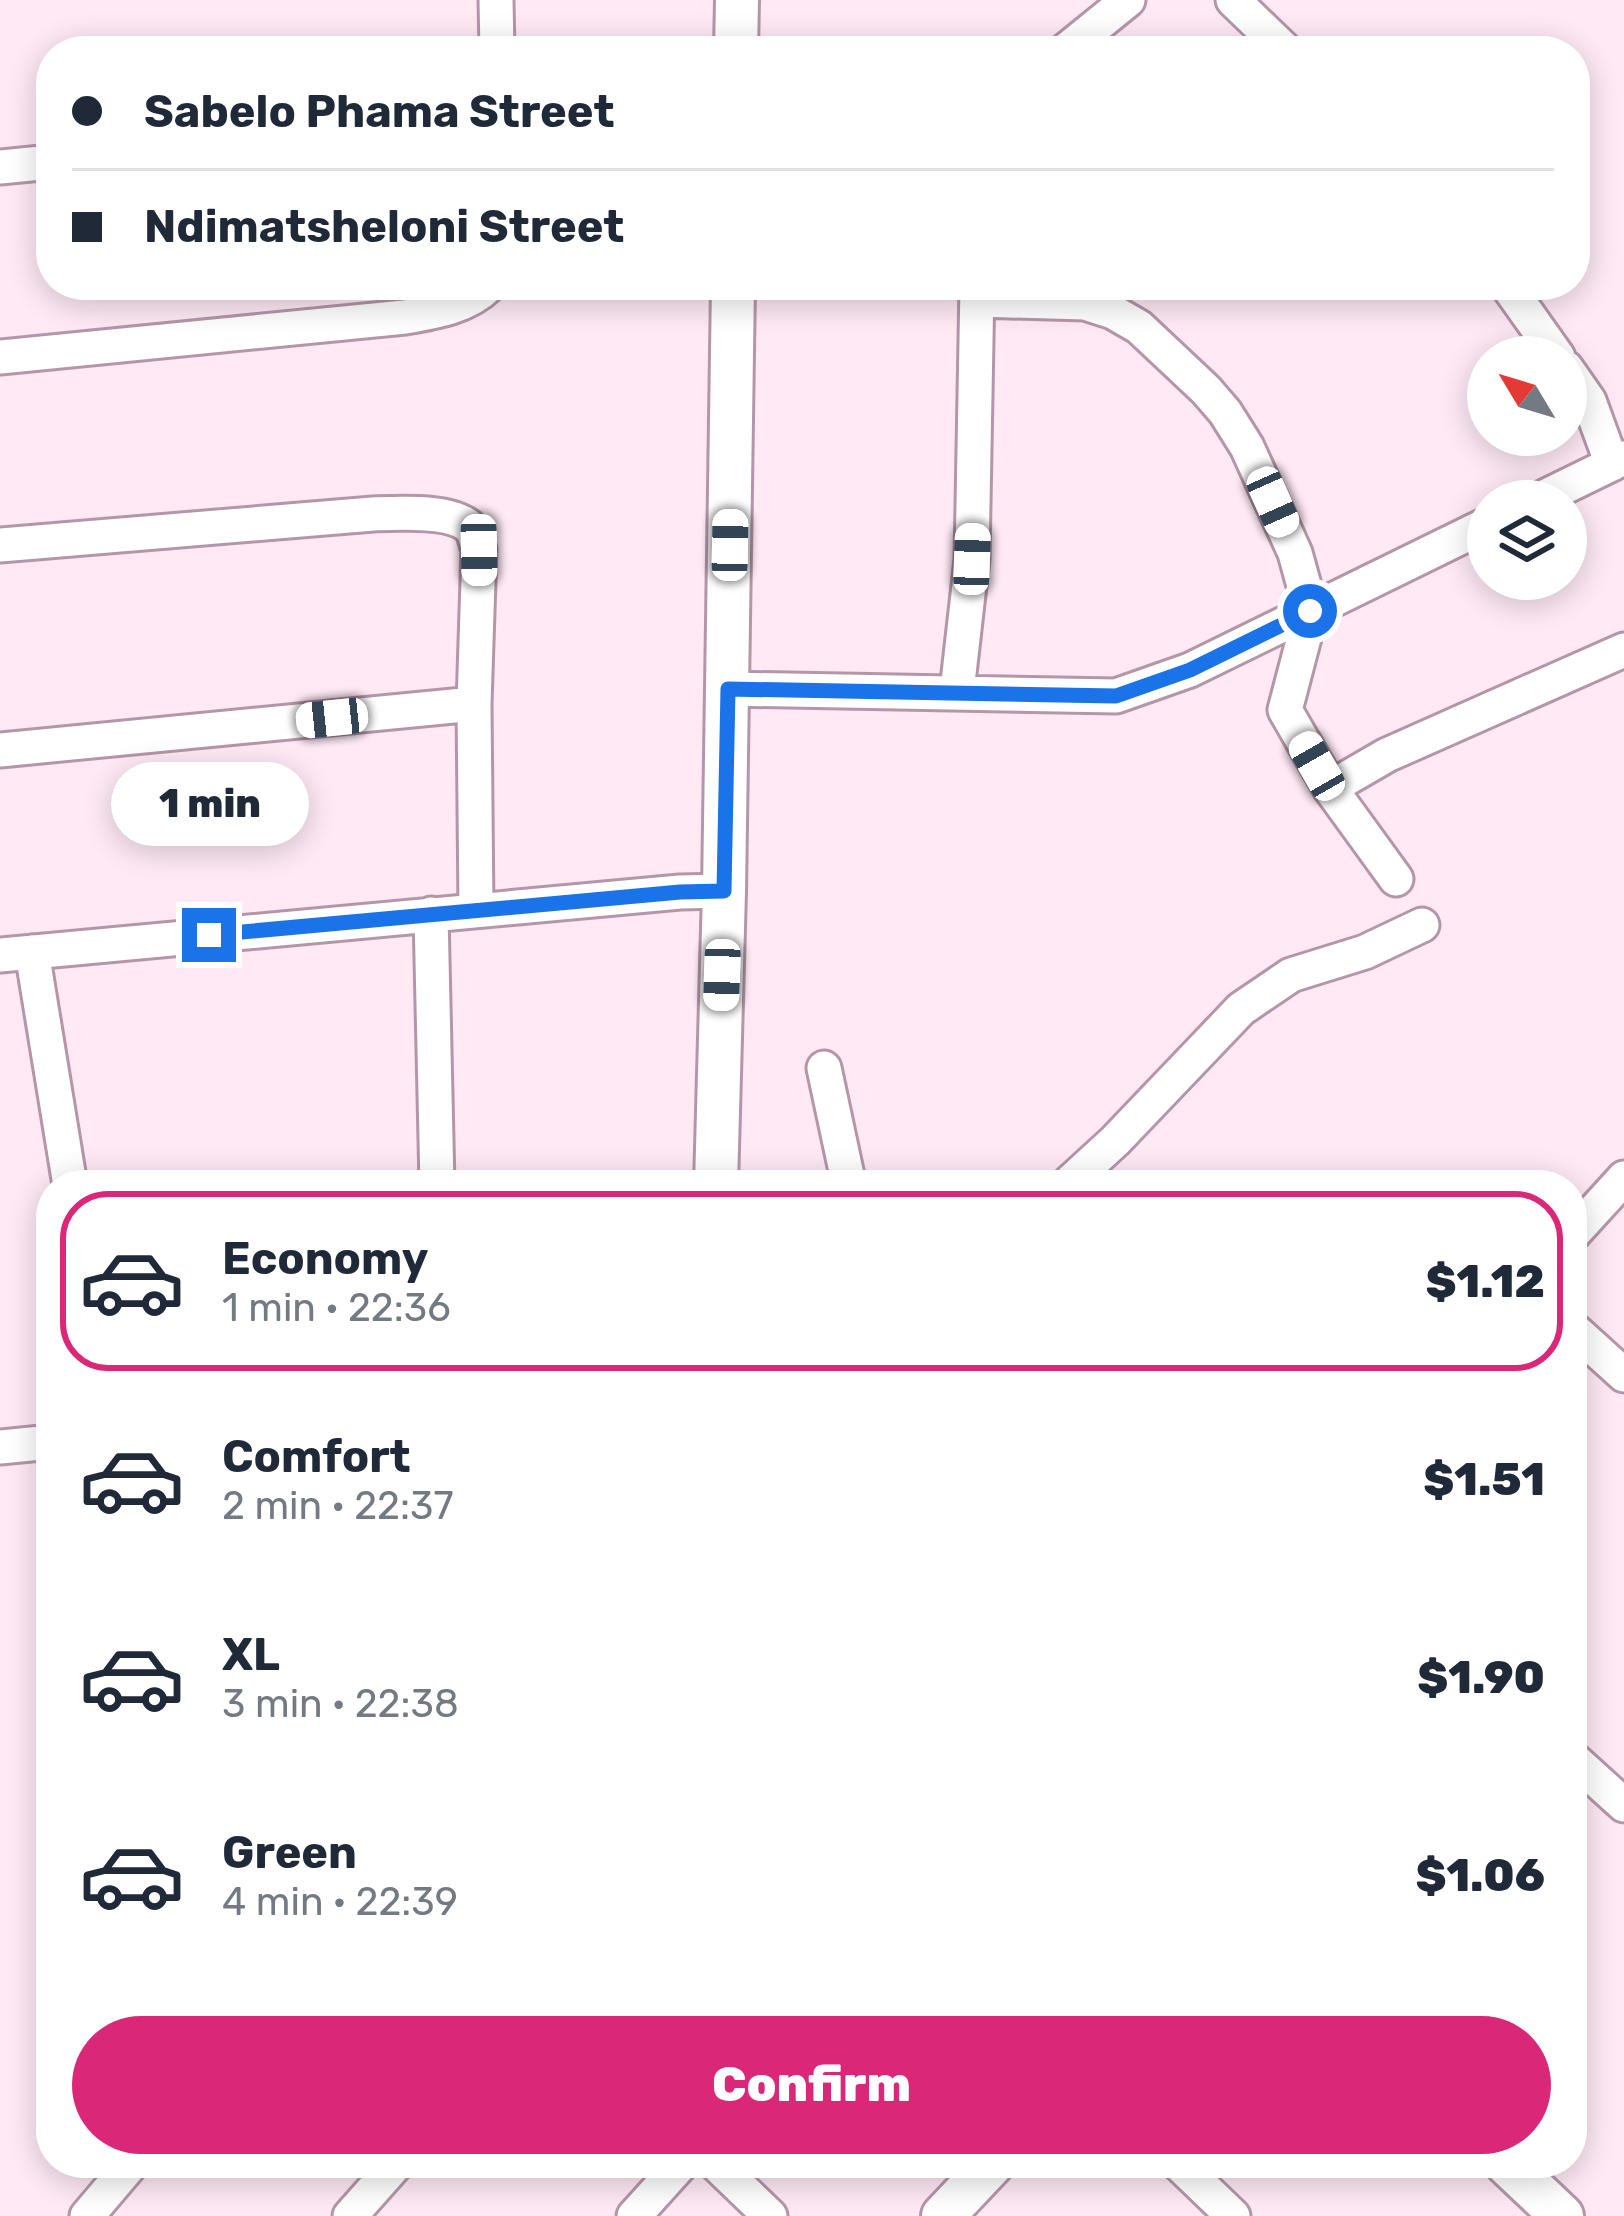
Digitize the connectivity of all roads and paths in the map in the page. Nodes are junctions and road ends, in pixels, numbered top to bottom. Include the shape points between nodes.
1 (496, 0) edge
2 (737, 0) edge
3 (1128, 0) edge
4 (1234, 0) edge
5 (497, 36) edge
6 (736, 36) edge
7 (1084, 36) edge
8 (1271, 36) edge
9 (36, 163) edge
10 (0, 166) edge
11 (467, 300) edge
12 (733, 300) edge
13 (977, 300) edge
14 (1056, 300) edge
15 (1518, 300) edge
16 (1543, 336) edge
17 (0, 357) edge
18 (1587, 398) edge
19 (1618, 461) edge
20 (1579, 480) edge
21 (1467, 534) edge
22 (0, 544) edge
23 (1310, 611) junction
24 (1624, 650) edge
25 (728, 689) junction
26 (957, 691) junction
27 (474, 704) junction
28 (0, 750) edge
29 (1330, 788) junction
30 (1396, 879) dead end
31 (724, 891) junction
32 (476, 910) junction
33 (430, 914) junction
34 (1422, 926) dead end
35 (16, 954) edge
36 (824, 1068) dead end
37 (66, 1170) edge
38 (436, 1170) edge
39 (716, 1170) edge
40 (845, 1170) edge
41 (1083, 1170) edge
42 (1624, 1178) edge
43 (1587, 1218) edge
44 (1587, 1342) edge
45 (1624, 1375) edge
46 (36, 1443) edge
47 (0, 1447) edge
48 (1587, 1772) edge
49 (1624, 1805) edge
50 (119, 2178) edge
51 (384, 2178) edge
52 (668, 2178) edge
53 (731, 2178) edge
54 (979, 2178) edge
55 (1194, 2178) edge
56 (1522, 2178) edge
57 (87, 2216) edge
58 (350, 2216) edge
59 (634, 2216) edge
60 (770, 2216) edge
61 (943, 2216) edge
62 (1234, 2216) edge
63 (1562, 2216) edge

1 - 5 street
2 - 6 street
3 - 7 street
4 - 8 street
9 - 10 street
11 - 17 street via 405,317
12 - 25 street
13 - 26 street via 972,559
14 - 23 street via 1085,303 1138,327 1225,412 1295,554
15 - 16 street
18 - 19 street
19 - 20 street
21 - 23 street
22 - 27 street via 373,514 465,523 479,550
23 - 26 street via 1116,696
23 - 29 street via 1286,710
24 - 29 street
25 - 26 street
25 - 31 street
27 - 28 street
27 - 32 street
29 - 30 street
31 - 32 street
31 - 39 street
32 - 33 street
33 - 35 street
33 - 38 street
34 - 41 street via 1291,975 1240,1009
35 - 37 street
36 - 40 street
42 - 43 street
44 - 45 street
46 - 47 street
48 - 49 street
50 - 57 street
51 - 58 street
52 - 59 street
53 - 60 street
54 - 61 street
55 - 62 street
56 - 63 street

